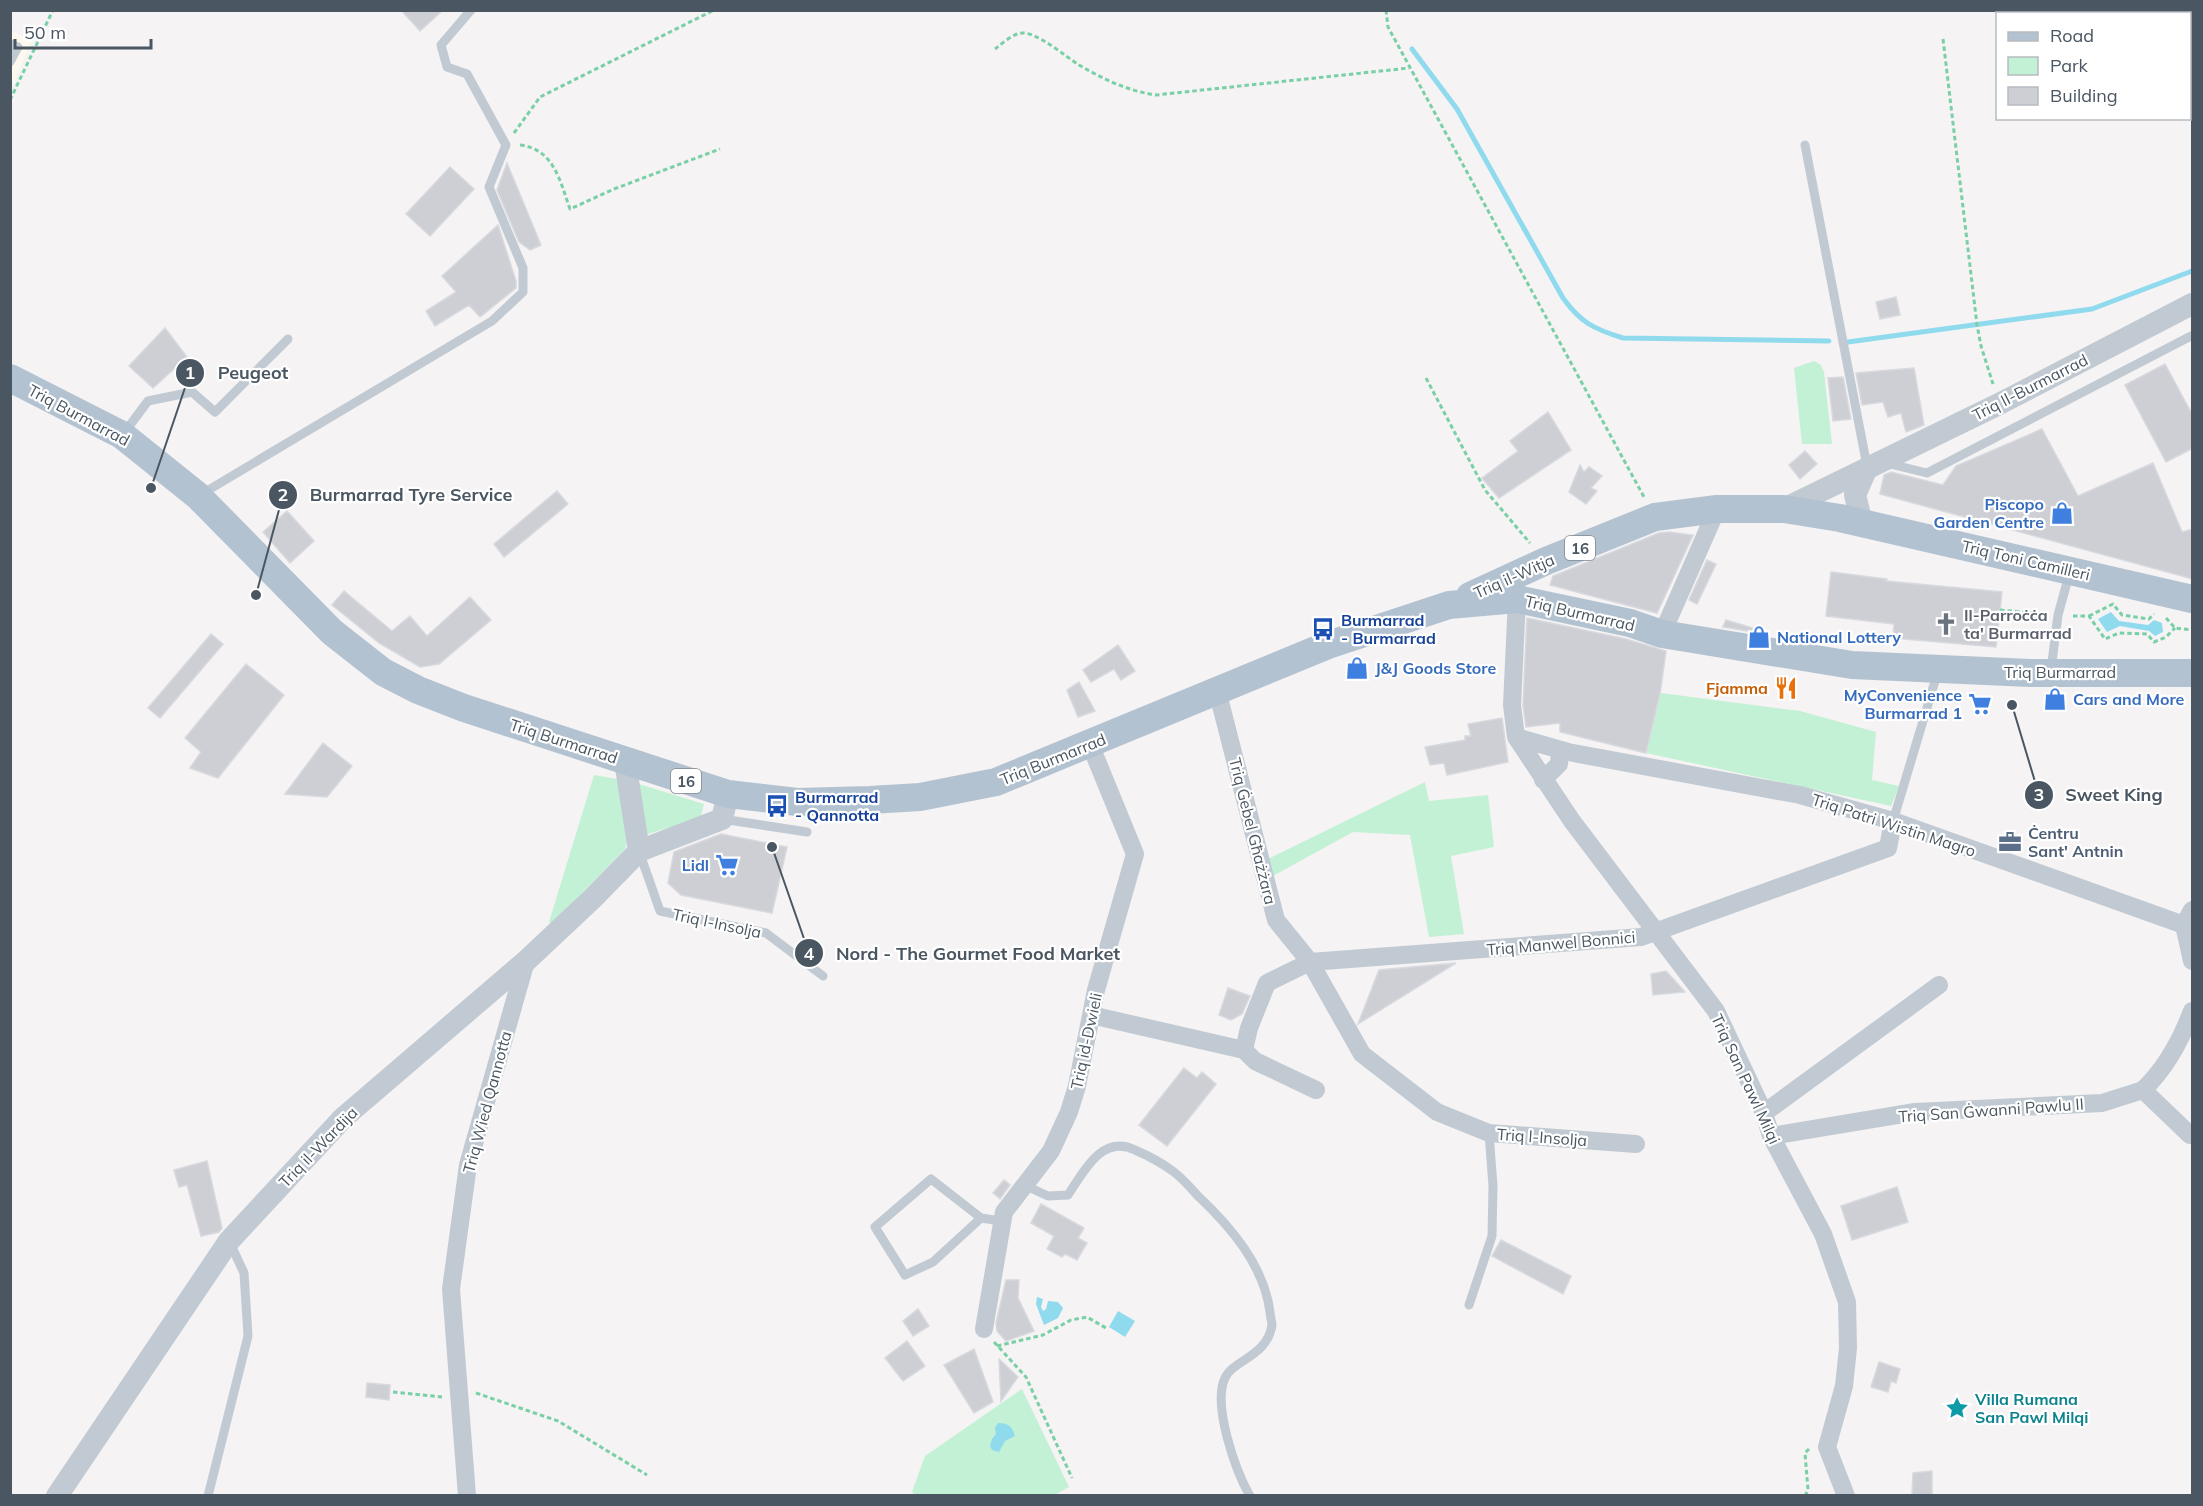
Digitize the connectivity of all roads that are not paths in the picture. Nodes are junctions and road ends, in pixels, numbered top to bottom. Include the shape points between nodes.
1 (471, 10) edge
2 (10, 44) edge
3 (10, 62) edge
4 (1805, 145) dead end
5 (2193, 304) edge
6 (2192, 336) edge
7 (288, 339) dead end
8 (10, 378) edge
9 (122, 435) junction
10 (1874, 465) junction
11 (198, 496) junction
12 (1717, 509) junction
13 (1784, 509) junction
14 (1862, 524) junction
15 (2070, 570) junction
16 (1517, 599) junction
17 (2193, 599) edge
18 (1449, 605) junction
19 (1662, 634) junction
20 (1938, 669) junction
21 (2050, 672) junction
22 (2193, 673) edge
23 (1217, 690) junction
24 (1516, 736) junction
25 (1090, 744) junction
26 (1560, 750) junction
27 (625, 761) junction
28 (1543, 780) junction
29 (725, 806) junction
30 (1893, 821) junction
31 (807, 832) dead end
32 (639, 851) junction
33 (2188, 917) edge
34 (1656, 931) junction
35 (526, 962) junction
36 (1310, 962) junction
37 (2193, 962) edge
38 (823, 976) dead end
39 (1939, 985) dead end
40 (2193, 1011) edge
41 (1091, 1015) junction
42 (1244, 1050) junction
43 (1316, 1090) dead end
44 (2143, 1090) junction
45 (1764, 1113) junction
46 (1489, 1133) junction
47 (2193, 1135) edge
48 (1771, 1136) junction
49 (1636, 1144) dead end
50 (1024, 1185) junction
51 (981, 1218) junction
52 (1001, 1221) junction
53 (230, 1241) junction
54 (1469, 1305) dead end
55 (984, 1329) road end
56 (57, 1496) edge
57 (208, 1496) edge
58 (467, 1496) edge
59 (1250, 1496) edge
60 (1846, 1496) edge

1 - 11 lane via 441,45 447,67 467,74 506,145 489,187 523,268 523,292 492,321
2 - 3 lane via 18,47
4 - 10 lane
5 - 10 street, Triq Il-Burmarrad
6 - 10 lane via 1927,473
7 - 9 lane via 215,412 192,392 147,401
8 - 9 main road, Triq Burmarrad / 16
9 - 11 main road, Triq Burmarrad / 16
10 - 13 street, Triq Il-Burmarrad
10 - 14 street via 1855,495
11 - 27 main road, Triq Burmarrad / 16 via 332,632 383,672 464,708
12 - 13 main road, Triq Toni Camilleri / 16
12 - 18 main road, Triq il-Witja / 16 via 1655,517
12 - 19 street
13 - 14 main road, Triq Toni Camilleri / 16
14 - 15 main road, Triq Toni Camilleri / 16
15 - 17 main road, Triq Toni Camilleri / 16
15 - 21 lane via 2058,615
16 - 18 main road, Triq Burmarrad / 16
16 - 19 main road, Triq Burmarrad / 16 via 1630,623
16 - 24 street, Triq San Pawl Milqi via 1512,705
18 - 23 main road, Triq Burmarrad / 16 via 1328,645
19 - 20 main road, Triq Burmarrad / 16 via 1851,665
20 - 21 main road, Triq Burmarrad / 16
20 - 30 lane
21 - 22 main road, Triq Burmarrad / 16
23 - 25 main road, Triq Burmarrad / 16
23 - 36 street, Triq Ġebel Għażżara via 1276,920
24 - 26 street, Triq Patri Wistin Magro
24 - 28 street, Triq San Pawl Milqi
25 - 29 main road, Triq Burmarrad / 16 via 996,782 920,797
25 - 41 street, Triq id-Dwieli via 1135,854
26 - 28 street via 1559,764
26 - 30 street, Triq Patri Wistin Magro via 1800,795
27 - 29 main road, Triq Burmarrad / 16
27 - 32 street
28 - 34 street, Triq San Pawl Milqi
29 - 31 lane
29 - 32 street, Triq il-Wardija
30 - 33 street, Triq Patri Wistin Magro
30 - 34 street, Triq Manwel Bonnici via 1888,848
32 - 35 street, Triq il-Wardija
32 - 38 lane, Triq l-Insolja via 660,911 766,933
33 - 37 street
34 - 36 street, Triq Manwel Bonnici via 1641,937
34 - 45 street, Triq San Pawl Milqi via 1716,1011
35 - 53 street, Triq il-Wardija via 343,1118
35 - 58 street, Triq Wied Qannotta via 468,1165 451,1289
36 - 42 street, Triq Manwel Bonnici via 1268,983
36 - 46 street, Triq l-Insolja via 1362,1054 1437,1112
39 - 45 street
40 - 44 street via 2165,1064
41 - 42 street
41 - 50 street, Triq id-Dwieli via 1069,1112 1055,1145
42 - 43 street via 1255,1061
44 - 47 street
44 - 48 street, Triq San Ġwanni Pawlu II via 2102,1103 1915,1112
45 - 48 street, Triq San Pawl Milqi
46 - 49 street, Triq l-Insolja
46 - 54 lane via 1492,1236
48 - 60 street, Triq San Pawl Milqi via 1824,1234 1847,1302 1844,1386 1827,1447
50 - 52 street, Triq id-Dwieli via 1007,1206
50 - 59 lane via 1048,1196 1068,1195 1090,1162 1106,1148 1126,1145 1176,1173 1223,1220 1258,1270 1272,1325 1262,1348 1225,1377 1221,1396 1234,1465
51 - 51 lane via 931,1179 875,1227 905,1275 933,1262
51 - 52 lane
52 - 55 street, Triq id-Dwieli
53 - 56 street, Triq il-Wardija
53 - 57 lane via 244,1273 248,1336

